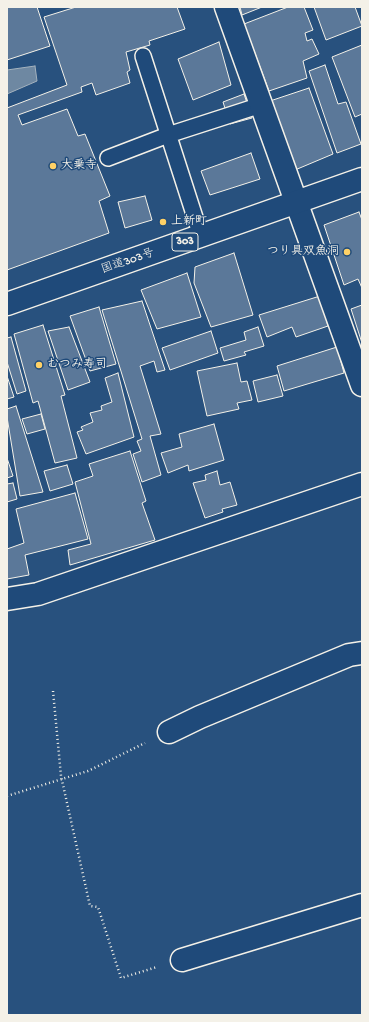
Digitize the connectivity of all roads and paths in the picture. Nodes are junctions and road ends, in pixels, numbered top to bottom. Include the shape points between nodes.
1 (226, 7) edge
2 (143, 56) dead end
3 (261, 105) junction
4 (168, 135) junction
5 (108, 158) dead end
6 (362, 179) edge
7 (296, 203) junction
8 (201, 236) junction
9 (7, 304) edge
10 (362, 385) edge
11 (362, 484) edge
12 (7, 599) edge
13 (362, 653) edge
14 (53, 691) dead end
15 (169, 732) joint
16 (62, 779) junction
17 (7, 796) edge
18 (362, 904) edge
19 (182, 960) joint

1 - 3 main road
2 - 4 lane
3 - 4 lane
3 - 7 main road
4 - 5 lane
4 - 8 lane
6 - 7 main road, 国道303号 / 303
7 - 8 main road, 国道303号 / 303
7 - 10 main road
8 - 9 main road, 国道303号 / 303
11 - 12 main road via 38,594
13 - 15 main road via 342,658
14 - 16 path
15 - 16 path via 88,771
16 - 17 path
16 - 19 path via 90,906 98,907 121,978
18 - 19 main road

